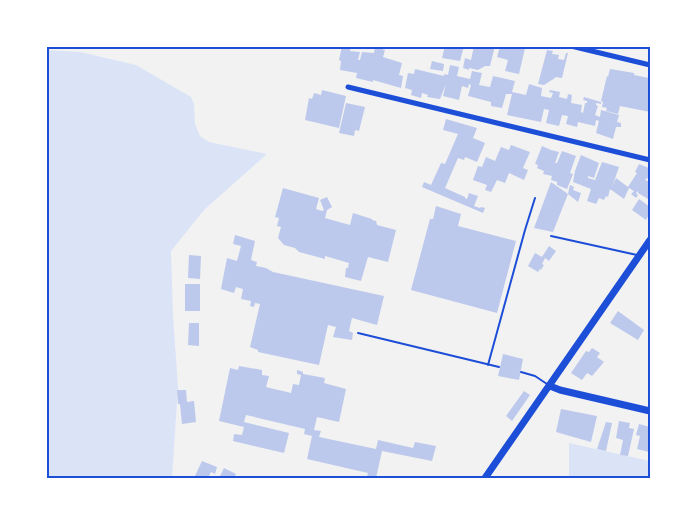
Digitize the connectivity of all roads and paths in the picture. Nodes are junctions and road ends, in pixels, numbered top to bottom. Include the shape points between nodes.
1 (571, 46) edge
2 (651, 65) edge
3 (348, 87) dead end
4 (651, 160) edge
5 (536, 198) dead end
6 (551, 236) dead end
7 (651, 240) edge
8 (640, 256) junction
9 (358, 333) dead end
10 (488, 365) junction
11 (499, 367) dead end
12 (521, 372) dead end
13 (550, 386) junction
14 (651, 411) edge
15 (485, 478) edge

1 - 2 street
3 - 4 street
5 - 10 lane
6 - 8 lane
7 - 8 main road
8 - 13 main road
9 - 10 lane
10 - 11 lane
12 - 13 lane
13 - 14 main road
13 - 15 main road

